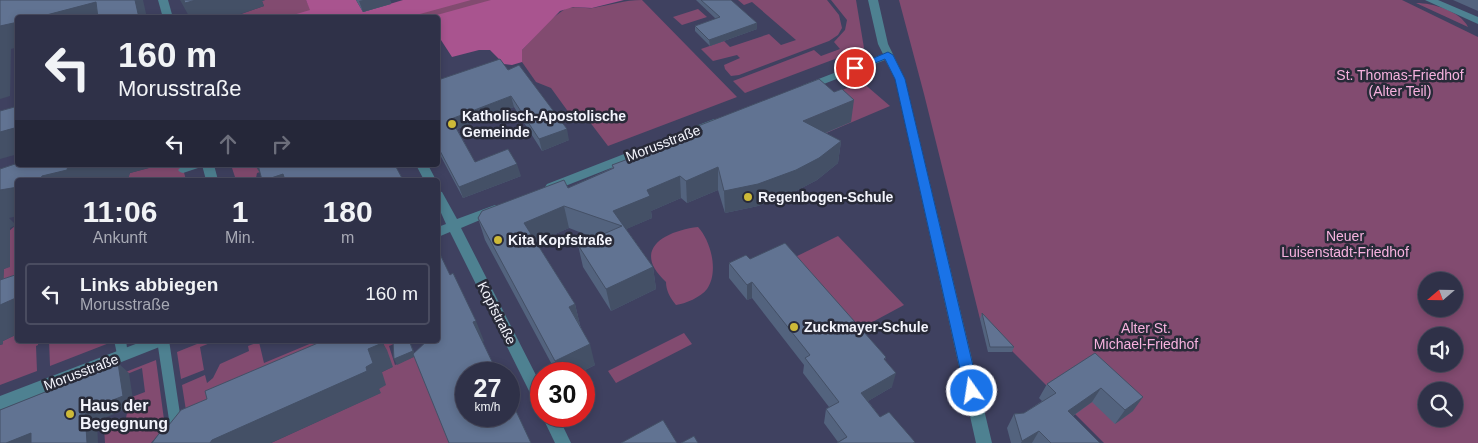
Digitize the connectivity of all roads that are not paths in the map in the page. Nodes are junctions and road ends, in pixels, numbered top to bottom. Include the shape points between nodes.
1 (163, 0) edge
2 (873, 0) edge
3 (1430, 0) edge
4 (167, 15) edge
5 (1478, 22) edge
6 (888, 55) junction
7 (801, 89) edge
8 (726, 119) edge
9 (192, 167) edge
10 (183, 170) dead end
11 (538, 192) edge
12 (440, 199) edge
13 (504, 206) edge
14 (453, 226) junction
15 (440, 231) edge
16 (120, 343) edge
17 (154, 343) edge
18 (162, 343) edge
19 (122, 356) junction
20 (530, 378) edge
21 (0, 403) edge
22 (555, 427) edge
23 (171, 443) edge
24 (563, 443) edge
25 (984, 443) edge

1 - 4 street
2 - 6 street
3 - 5 street
6 - 7 street
6 - 25 street via 900,79
8 - 11 street, Morusstraße
9 - 10 lane
12 - 14 street, Kopfstraße
13 - 14 street
14 - 15 street
14 - 20 street, Kopfstraße
16 - 19 lane
17 - 19 street, Morusstraße
18 - 23 lane via 177,434
19 - 21 street, Morusstraße
22 - 24 street

